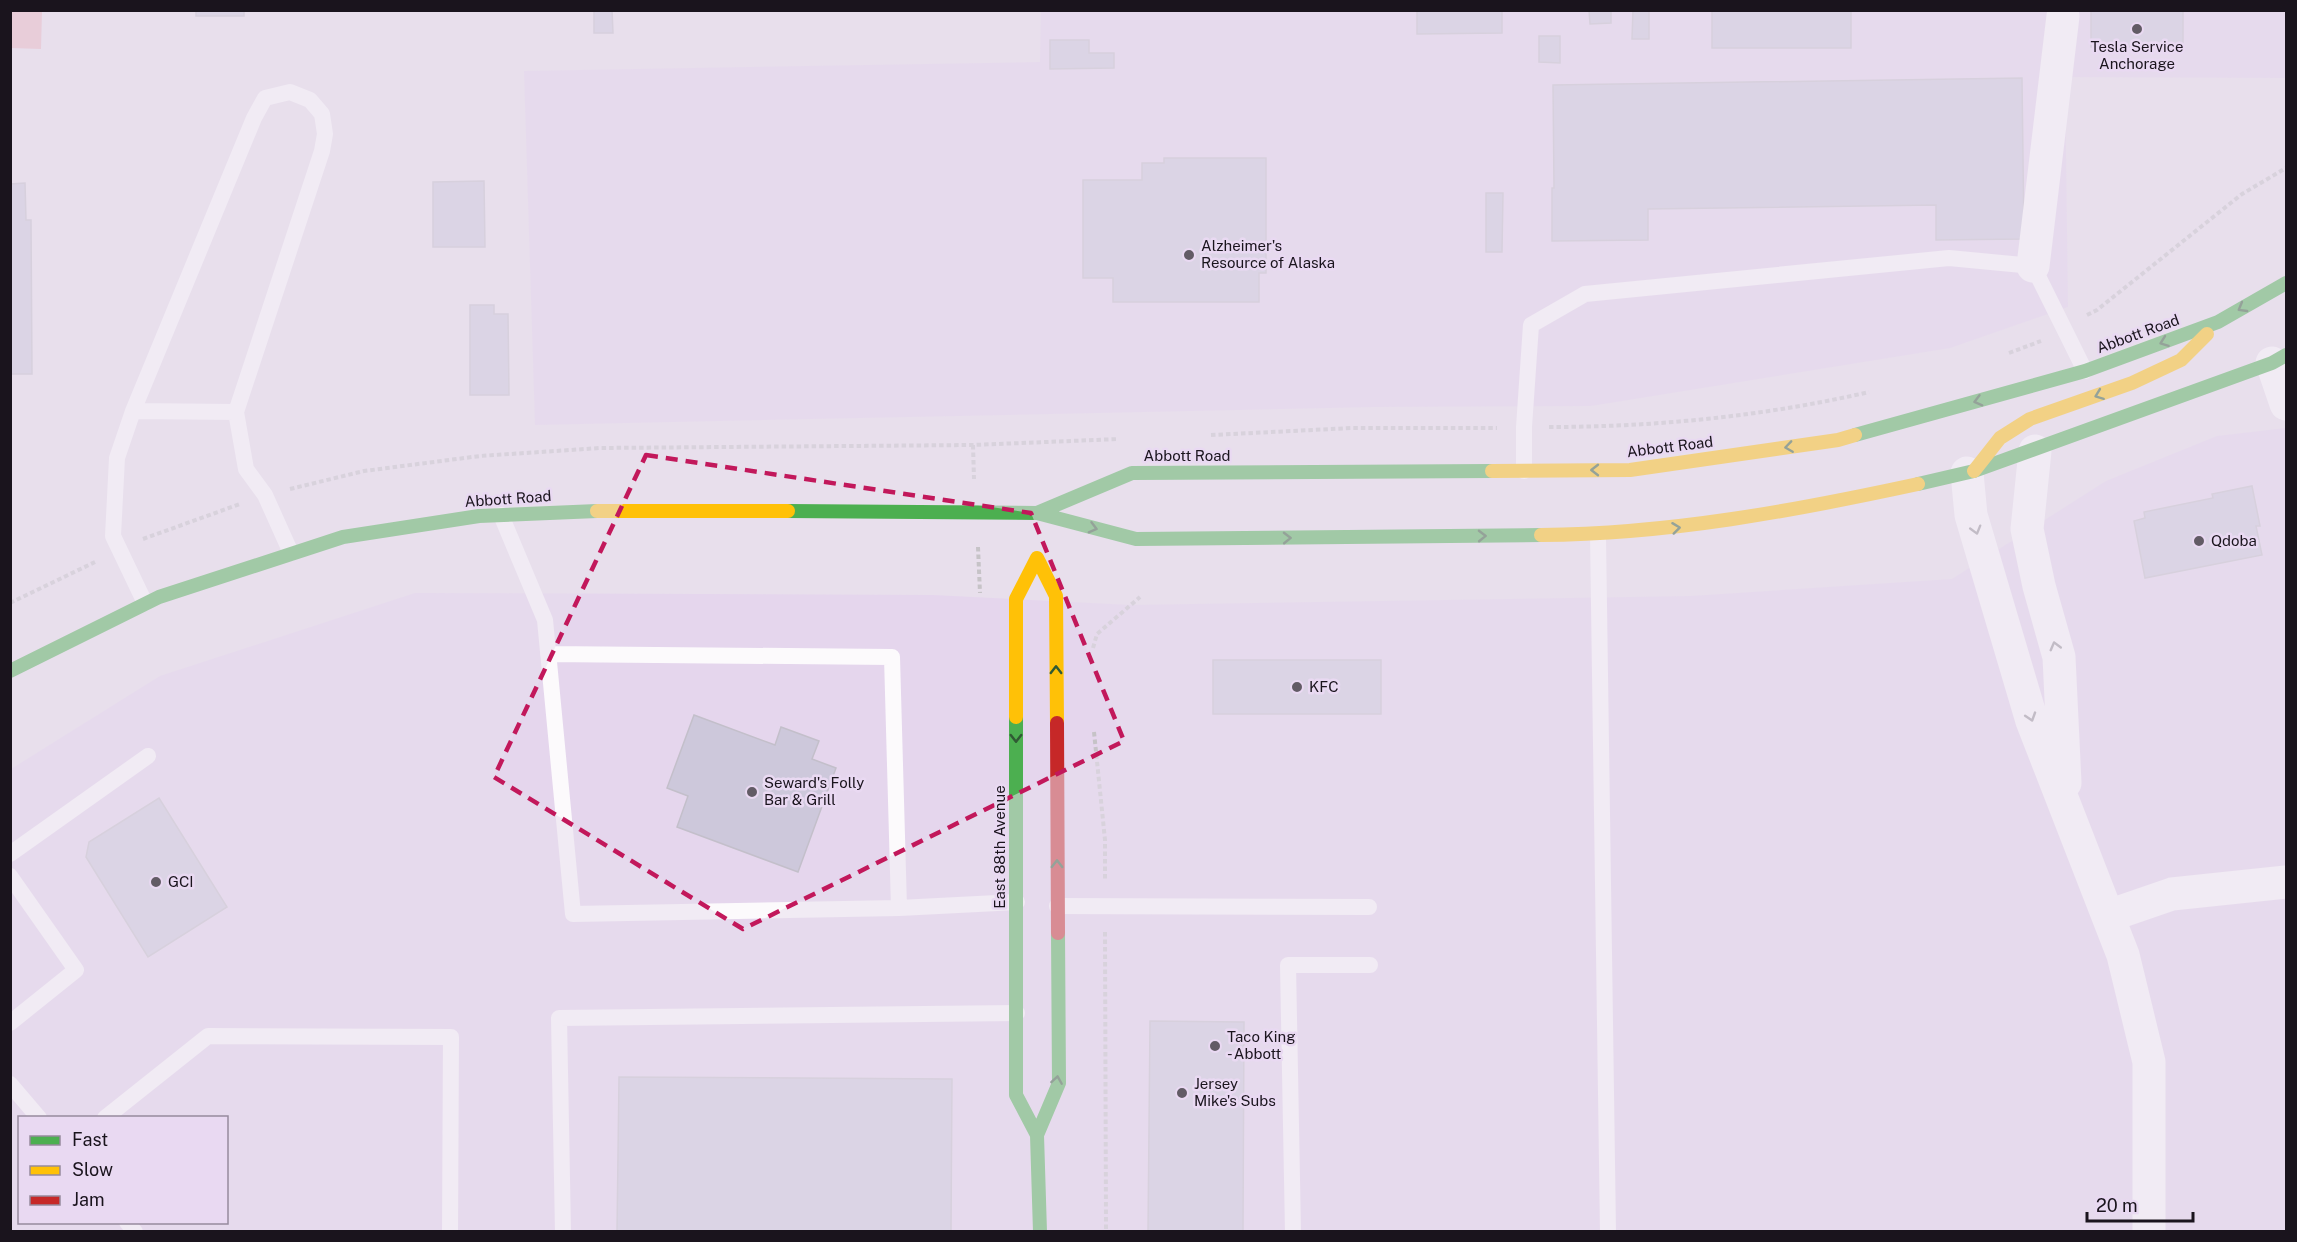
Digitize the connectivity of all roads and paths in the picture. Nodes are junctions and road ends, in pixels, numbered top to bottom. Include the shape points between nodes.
1 (2063, 13) edge
2 (2286, 168) edge
3 (2033, 266) junction
4 (2286, 283) edge
5 (2218, 322) junction
6 (2064, 328) junction
7 (2002, 356) dead end
8 (2279, 359) edge
9 (2085, 371) junction
10 (1872, 392) dead end
11 (2286, 404) edge
12 (133, 411) junction
13 (236, 412) junction
14 (1524, 428) junction
15 (1202, 435) dead end
16 (1122, 439) dead end
17 (972, 445) dead end
18 (2035, 451) junction
19 (1524, 471) junction
20 (1970, 472) junction
21 (501, 515) junction
22 (1037, 519) junction
23 (1598, 535) junction
24 (291, 554) junction
25 (145, 603) junction
26 (548, 654) junction
27 (10, 671) edge
28 (148, 756) dead end
29 (2066, 808) junction
30 (10, 854) edge
31 (10, 876) edge
32 (2286, 882) edge
33 (1017, 902) junction
34 (1058, 906) junction
35 (1369, 907) dead end
36 (900, 908) junction
37 (2108, 916) junction
38 (1370, 964) dead end
39 (1017, 1013) junction
40 (10, 1023) edge
41 (10, 1084) edge
42 (37, 1116) edge
43 (108, 1116) edge
44 (1037, 1135) junction
45 (450, 1232) edge
46 (563, 1232) edge
47 (1040, 1232) edge
48 (1293, 1232) edge
49 (1608, 1232) edge
50 (2149, 1232) edge

1 - 3 street
2 - 6 path via 2242,194 2097,310
3 - 6 lane
3 - 14 lane via 1949,258 1585,294 1531,325
4 -> 5 main road, Abbott Road
5 -> 9 main road, Abbott Road
5 -> 20 main road via 2181,360 2132,383 2030,419 2000,438
6 - 7 path via 2034,345
6 - 9 lane
8 - 11 street
8 - 18 main road, Abbott Road
9 -> 19 main road, Abbott Road via 1838,440 1630,470
10 - 14 path via 1681,422
12 - 13 lane
12 - 13 lane via 254,118 265,98 290,92 310,100 322,114 325,134
12 - 25 lane via 117,458 113,536
13 - 24 lane via 246,469 265,495
14 - 15 path via 1352,428
14 - 19 lane
16 - 17 path
18 - 20 main road, Abbott Road
29 -> 18 street via 2059,657 2026,529
19 - 22 main road, Abbott Road via 1132,473
23 -> 20 main road, Abbott Road via 1675,528 1812,507
20 -> 29 street via 1971,515 2032,721
21 - 22 main road, Abbott Road via 614,510
21 - 24 main road, Abbott Road via 343,537
21 - 26 lane via 545,620
22 -> 23 main road, Abbott Road via 1136,539
23 - 49 lane
24 - 25 main road, Abbott Road
25 - 27 main road, Abbott Road
26 - 36 lane via 573,914
26 - 36 lane via 892,657
28 - 30 lane
29 - 37 street
31 - 40 lane via 76,970
32 - 37 street via 2172,894
34 -> 33 main road, East 88th Avenue via 1056,596 1037,553 1016,598
33 - 36 lane
33 - 39 main road, East 88th Avenue
34 - 35 lane
44 -> 34 main road, East 88th Avenue via 1059,1083
37 - 50 street via 2123,955 2150,1062
38 - 48 lane via 1288,964
39 - 44 main road, East 88th Avenue via 1016,1095
39 - 46 lane via 559,1018
41 - 42 lane
43 - 45 lane via 208,1036 451,1037
44 - 47 main road, East 88th Avenue

